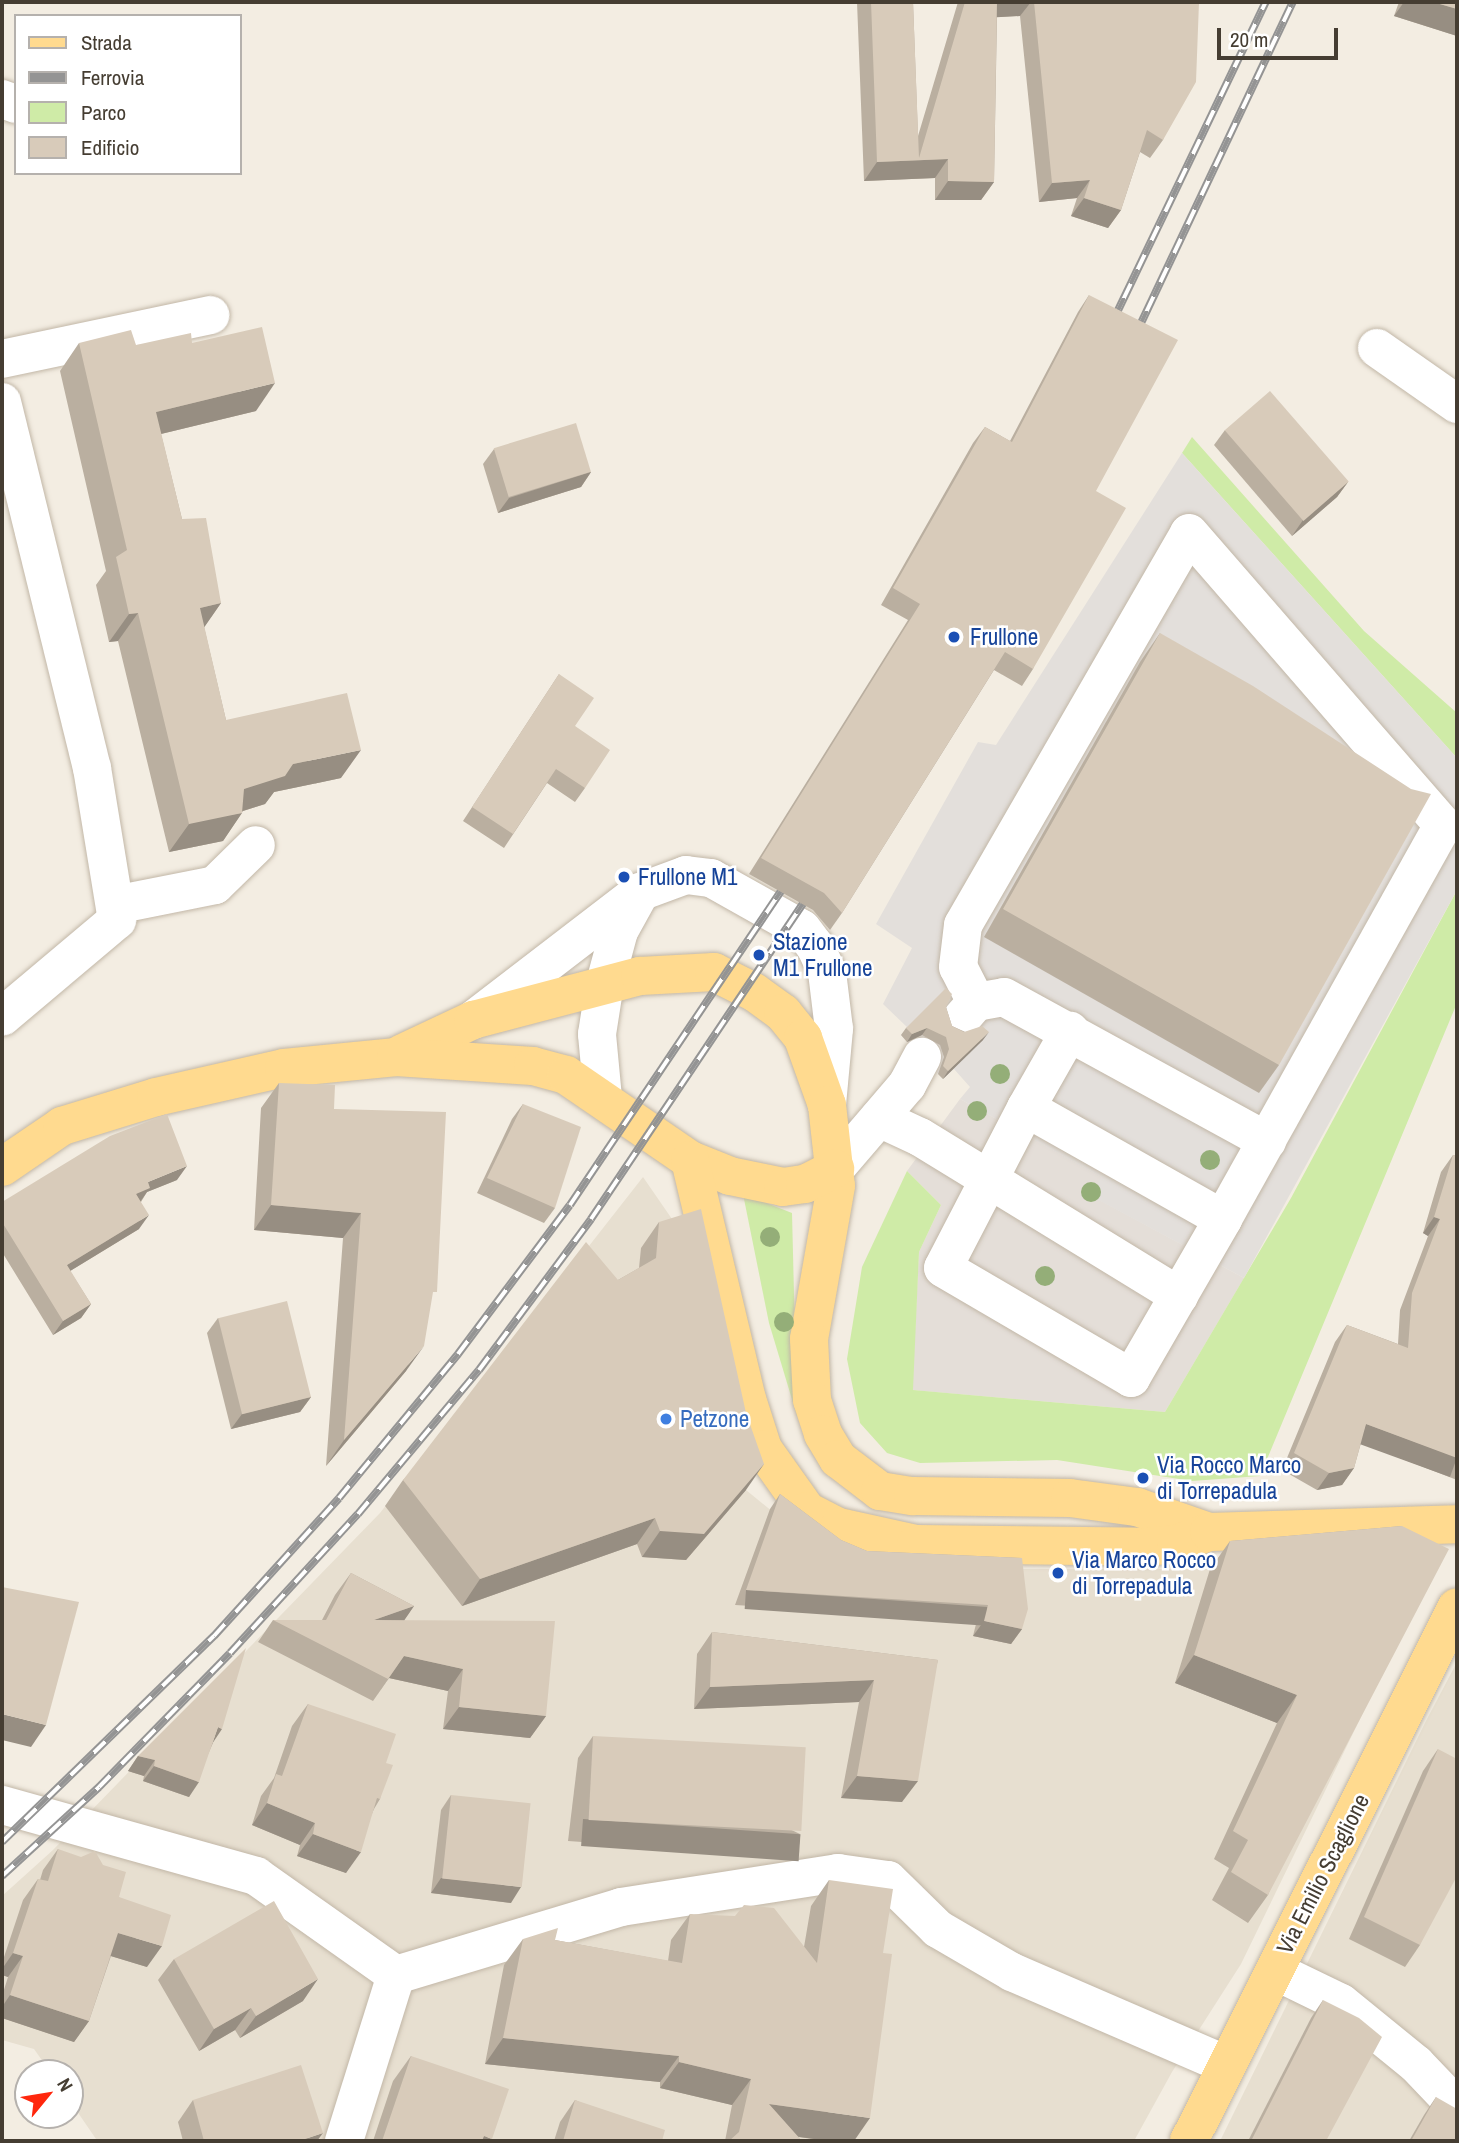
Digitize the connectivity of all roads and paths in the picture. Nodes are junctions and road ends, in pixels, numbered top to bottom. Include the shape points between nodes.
1 (210, 315) dead end
2 (1377, 348) dead end
3 (2, 359) edge
4 (2, 402) edge
5 (1457, 404) edge
6 (1136, 625) junction
7 (1170, 647) edge
8 (1329, 751) edge
9 (1443, 825) junction
10 (256, 845) dead end
11 (640, 892) junction
12 (115, 905) junction
13 (605, 983) junction
14 (2, 1017) edge
15 (473, 1020) junction
16 (1070, 1031) junction
17 (396, 1057) junction
18 (922, 1057) dead end
19 (603, 1098) junction
20 (827, 1105) junction
21 (1026, 1108) junction
22 (879, 1118) junction
23 (1267, 1141) junction
24 (690, 1160) junction
25 (2, 1167) edge
26 (835, 1169) junction
27 (988, 1182) junction
28 (1223, 1219) junction
29 (1179, 1296) junction
30 (1457, 1524) edge
31 (1209, 1532) junction
32 (1457, 1607) edge
33 (2, 1805) edge
34 (1275, 1971) junction
35 (396, 1975) junction
36 (1227, 2066) junction
37 (1457, 2107) edge
38 (344, 2141) edge
39 (1189, 2141) edge

1 - 3 street
2 - 5 street
4 - 12 street via 92,768
6 - 7 street
6 - 9 street via 1189,533
6 - 16 street via 963,925 958,967 969,1010 1004,997
8 - 9 street
9 - 23 street
10 - 12 street via 215,885
11 - 13 street via 619,931
11 - 15 street
11 - 20 street via 686,875 711,878 802,929 827,972 834,1029
12 - 14 street via 117,920
13 - 15 main road
13 - 19 street via 597,1034
13 - 20 main road via 670,971 715,972 754,992 783,1013 803,1038
15 - 17 main road
16 - 21 street
16 - 23 street
17 - 19 main road via 533,1066 566,1075
17 - 25 main road via 284,1068 156,1097 62,1125
18 - 22 street via 907,1085
19 - 24 main road
20 - 26 main road
21 - 27 street
21 - 28 street
22 - 26 street
22 - 27 street via 920,1137
23 - 28 street
24 - 26 main road via 730,1176 783,1187 805,1184
24 - 31 main road via 759,1436 783,1482 807,1511 839,1527 916,1544 1147,1547 1176,1544
26 - 31 main road via 809,1339 812,1400 823,1434 838,1459 880,1491 913,1496 1070,1499 1137,1507
27 - 29 street
27 - 29 street via 943,1268 1131,1378
28 - 29 street
30 - 31 main road
32 - 34 main road, Via Emilio Scaglione
33 - 35 street via 256,1876
34 - 36 main road, Via Emilio Scaglione
34 - 37 street via 1341,2003 1416,2064
35 - 36 street via 621,1907 838,1873 888,1880 938,1929 1012,1972
35 - 38 street
36 - 39 main road, Via Emilio Scaglione

